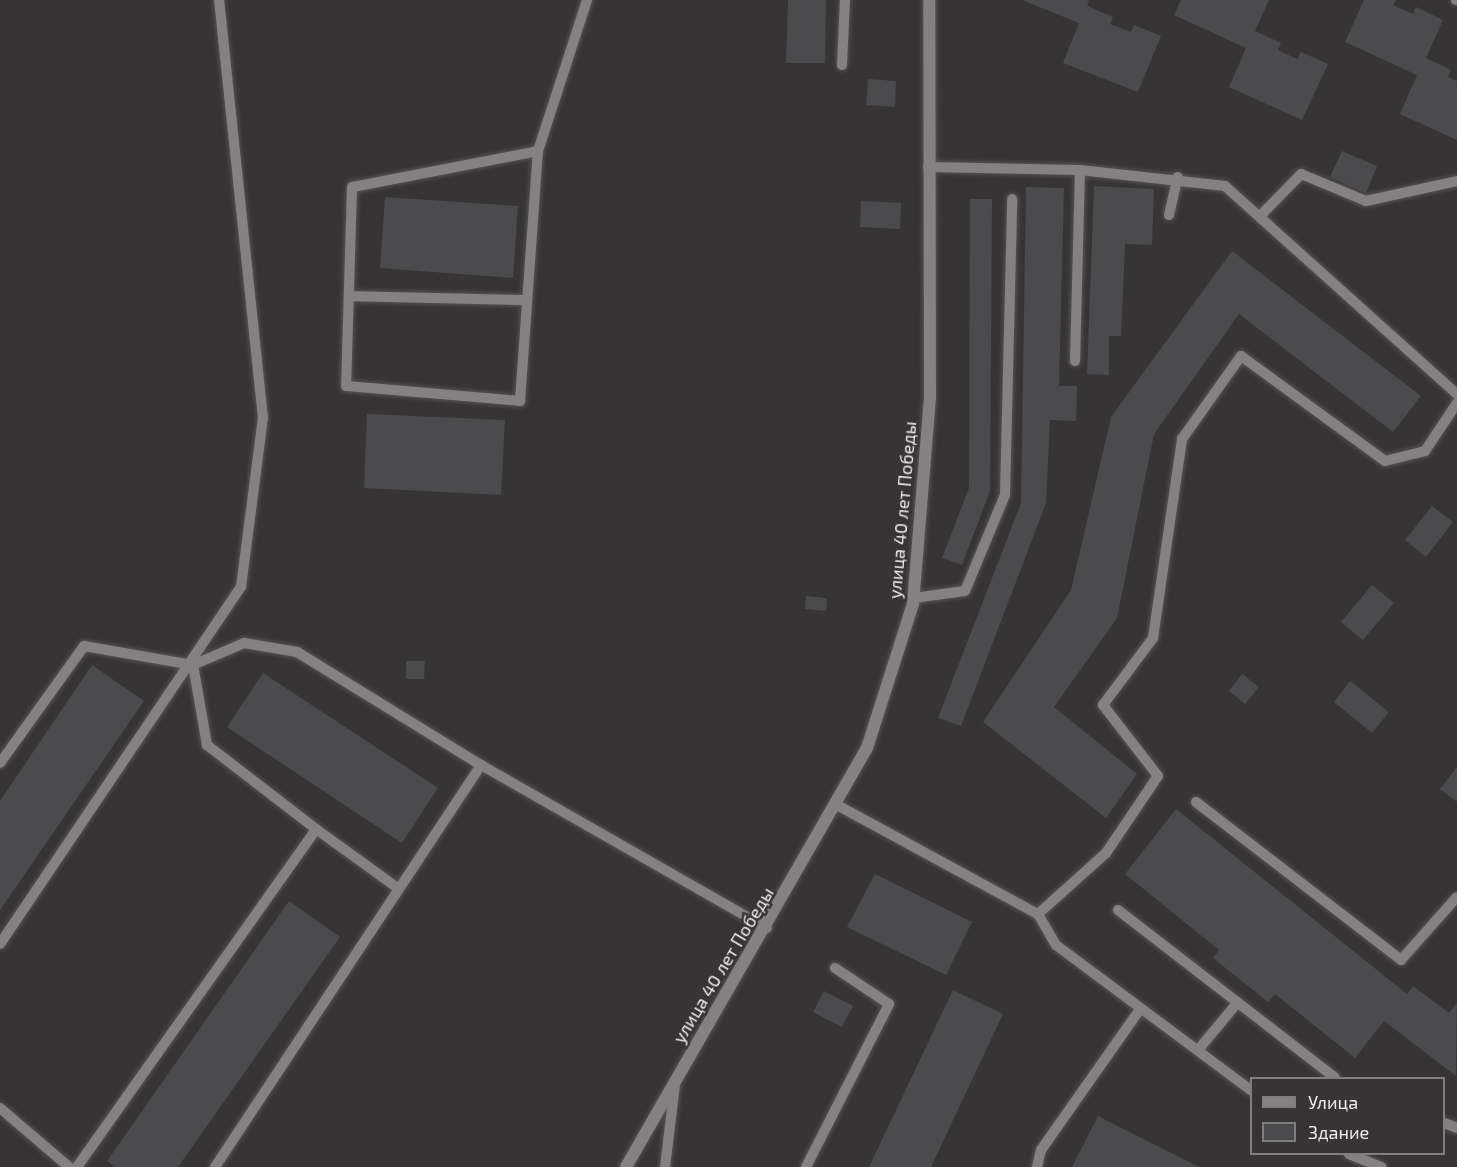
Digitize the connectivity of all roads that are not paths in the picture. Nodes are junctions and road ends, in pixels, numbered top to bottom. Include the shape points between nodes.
1 (219, 0) edge
2 (587, 0) edge
3 (845, 0) edge
4 (929, 0) edge
5 (842, 65) dead end
6 (538, 151) junction
7 (928, 167) junction
8 (1080, 170) junction
9 (1178, 177) junction
10 (1457, 181) edge
11 (1012, 199) dead end
12 (1262, 214) junction
13 (1169, 215) dead end
14 (349, 296) junction
15 (527, 300) junction
16 (1075, 361) dead end
17 (1457, 394) edge
18 (1457, 403) edge
19 (914, 598) junction
20 (193, 665) junction
21 (0, 763) edge
22 (481, 765) junction
23 (1197, 802) dead end
24 (837, 805) junction
25 (316, 829) junction
26 (399, 889) junction
27 (1457, 897) edge
28 (1118, 910) dead end
29 (1038, 914) junction
30 (767, 928) junction
31 (0, 944) edge
32 (835, 968) dead end
33 (1239, 1002) junction
34 (1140, 1010) junction
35 (1198, 1050) junction
36 (1334, 1077) edge
37 (675, 1081) junction
38 (1250, 1090) edge
39 (0, 1108) edge
40 (1351, 1155) edge
41 (69, 1167) edge
42 (77, 1167) edge
43 (214, 1167) edge
44 (626, 1167) edge
45 (665, 1167) edge
46 (806, 1167) edge
47 (1037, 1167) edge
48 (1381, 1167) edge

1 - 20 lane via 263,418 241,587
2 - 6 lane
3 - 5 lane
4 - 7 street, улица 40 лет Победы
6 - 14 lane via 352,188
6 - 15 lane
7 - 8 lane
7 - 19 street, улица 40 лет Победы via 930,396
8 - 9 lane
8 - 16 lane
9 - 12 lane via 1225,186
9 - 13 lane
10 - 12 lane via 1366,201 1301,174
11 - 19 lane via 1005,495 965,591
12 - 17 lane
14 - 15 lane
14 - 15 lane via 346,386 520,401
18 - 29 lane via 1425,451 1385,461 1241,356 1182,439 1153,638 1103,705 1158,776 1106,853
19 - 24 street, улица 40 лет Победы via 867,748
20 - 21 lane via 84,646
20 - 22 lane via 244,643 297,652
20 - 25 lane via 207,745
20 - 31 lane
22 - 26 lane
22 - 30 lane
23 - 27 lane via 1401,960
24 - 29 lane
24 - 30 street, улица 40 лет Победы
25 - 26 lane
25 - 42 lane
26 - 43 lane
28 - 33 lane
29 - 34 lane via 1056,945
30 - 37 street, улица 40 лет Победы
32 - 46 lane via 889,1004
33 - 35 lane
33 - 36 lane
34 - 35 lane
34 - 47 lane via 1041,1150
35 - 38 lane
37 - 44 street, улица 40 лет Победы
37 - 45 lane
39 - 41 lane
40 - 48 lane

